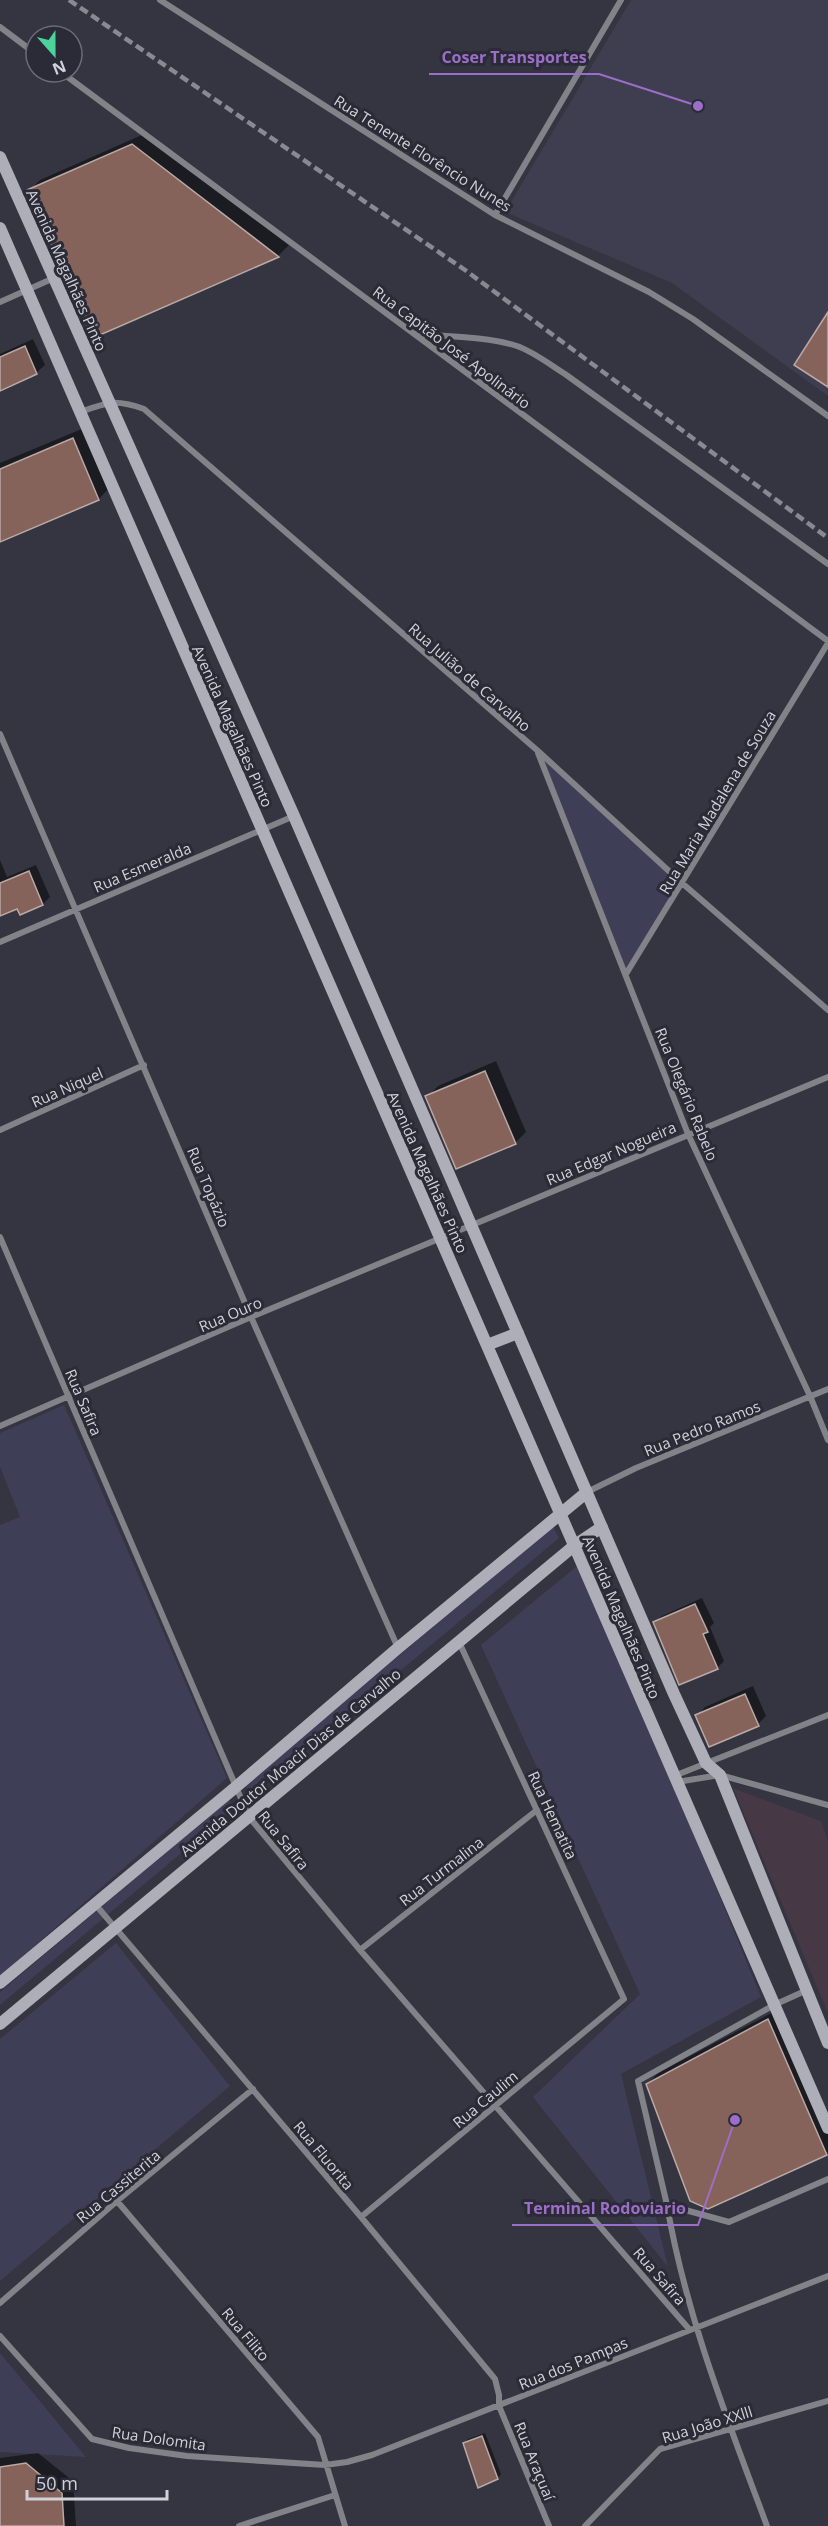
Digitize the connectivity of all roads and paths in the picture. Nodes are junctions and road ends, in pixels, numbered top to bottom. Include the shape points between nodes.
1 (160, 0) edge
2 (621, 0) edge
3 (0, 27) edge
4 (24, 45) edge
5 (77, 84) edge
6 (0, 157) edge
7 (495, 215) junction
8 (0, 228) edge
9 (54, 278) junction
10 (27, 290) junction
11 (0, 302) edge
12 (414, 334) junction
13 (109, 402) junction
14 (80, 412) junction
15 (828, 416) edge
16 (828, 564) edge
17 (828, 642) edge
18 (0, 734) edge
19 (3, 749) edge
20 (537, 751) junction
21 (294, 816) junction
22 (262, 830) junction
23 (682, 883) junction
24 (76, 908) junction
25 (0, 942) edge
26 (626, 974) junction
27 (828, 1010) edge
28 (144, 1065) junction
29 (828, 1077) edge
30 (0, 1130) edge
31 (688, 1134) junction
32 (471, 1226) junction
33 (0, 1237) edge
34 (441, 1239) junction
35 (251, 1317) junction
36 (518, 1334) junction
37 (487, 1345) junction
38 (828, 1389) edge
39 (810, 1396) junction
40 (69, 1397) junction
41 (0, 1426) edge
42 (828, 1440) edge
43 (587, 1492) junction
44 (560, 1514) junction
45 (602, 1527) junction
46 (575, 1545) junction
47 (458, 1642) junction
48 (398, 1648) junction
49 (828, 1715) edge
50 (706, 1763) junction
51 (720, 1775) junction
52 (676, 1779) junction
53 (237, 1786) junction
54 (828, 1805) edge
55 (537, 1810) junction
56 (249, 1817) junction
57 (95, 1905) junction
58 (115, 1927) junction
59 (360, 1950) junction
60 (0, 1983) edge
61 (805, 1991) junction
62 (624, 1999) joint
63 (774, 2004) junction
64 (0, 2024) edge
65 (828, 2043) edge
66 (253, 2089) junction
67 (497, 2106) junction
68 (828, 2128) edge
69 (828, 2179) edge
70 (117, 2201) junction
71 (667, 2205) junction
72 (361, 2217) junction
73 (828, 2276) edge
74 (0, 2304) edge
75 (692, 2328) junction
76 (0, 2336) edge
77 (828, 2401) edge
78 (499, 2406) junction
79 (731, 2429) junction
80 (325, 2465) junction
81 (335, 2495) junction
82 (240, 2526) edge
83 (345, 2526) edge
84 (549, 2526) edge
85 (585, 2526) edge
86 (766, 2526) edge

1 - 7 street, Rua Tenente Florêncio Nunes
2 - 7 street
3 - 4 street
5 - 12 street, Rua Capitão José Apolinário
6 - 9 main road, Avenida Magalhães Pinto
7 - 15 street, Rua Tenente Florêncio Nunes via 649,292
8 - 10 main road, Avenida Magalhães Pinto
9 - 10 street
9 - 13 main road, Avenida Magalhães Pinto
10 - 11 street
10 - 14 main road, Avenida Magalhães Pinto
12 - 16 street via 489,341 532,353
12 - 17 street, Rua Capitão José Apolinário
13 - 14 street, Rua Julião de Carvalho
13 - 20 street, Rua Julião de Carvalho via 144,409
13 - 21 main road, Avenida Magalhães Pinto
14 - 22 main road, Avenida Magalhães Pinto
17 - 23 street, Rua Maria Madalena de Souza
18 - 19 street, Rua Topázio
19 - 24 street, Rua Topázio
20 - 23 street, Rua Julião de Carvalho
20 - 26 street, Rua Olegário Rabelo
21 - 22 street, Rua Esmeralda
21 - 32 main road, Avenida Magalhães Pinto
22 - 24 street, Rua Esmeralda
22 - 34 main road, Avenida Magalhães Pinto
23 - 26 street, Rua Maria Madalena de Souza
23 - 27 street, Rua Julião de Carvalho
24 - 25 street, Rua Esmeralda
24 - 28 street, Rua Topázio
26 - 31 street, Rua Olegário Rabelo
28 - 30 street, Rua Niquel
28 - 35 street, Rua Topázio
29 - 31 street, Rua Edgar Nogueira
31 - 32 street, Rua Edgar Nogueira
31 - 39 street, Rua Olegário Rabelo
32 - 34 street, Rua Ouro
32 - 36 main road, Avenida Magalhães Pinto
33 - 40 street, Rua Safira
34 - 35 street, Rua Ouro
34 - 37 main road, Avenida Magalhães Pinto
35 - 40 street, Rua Ouro
35 - 48 street, Rua Topázio
36 - 37 main road
36 - 43 main road, Avenida Magalhães Pinto
37 - 44 main road, Avenida Magalhães Pinto
38 - 39 street, Rua Pedro Ramos
39 - 42 street, Rua Olegário Rabelo
39 - 43 street, Rua Pedro Ramos
40 - 41 street, Rua Ouro
40 - 53 street, Rua Safira
43 - 44 main road, Avenida Doutor Moacir Dias de Carvalho
43 - 45 main road, Avenida Magalhães Pinto
44 - 46 main road, Avenida Magalhães Pinto
44 - 48 main road, Avenida Doutor Moacir Dias de Carvalho
45 - 46 main road, Avenida Doutor Moacir Dias de Carvalho
45 - 50 main road, Avenida Magalhães Pinto
46 - 47 main road, Avenida Doutor Moacir Dias de Carvalho
46 - 52 main road, Avenida Magalhães Pinto
47 - 55 street, Rua Hematita
47 - 56 main road, Avenida Doutor Moacir Dias de Carvalho
48 - 53 main road, Avenida Doutor Moacir Dias de Carvalho
49 - 50 street
50 - 51 main road, Avenida Magalhães Pinto
50 - 52 street
51 - 52 street
51 - 54 street
51 - 61 main road, Avenida Magalhães Pinto
52 - 63 main road, Avenida Magalhães Pinto
53 - 56 street, Rua Safira
53 - 57 main road, Avenida Doutor Moacir Dias de Carvalho
55 - 59 street, Rua Turmalina
55 - 62 street, Rua Hematita
56 - 58 main road, Avenida Doutor Moacir Dias de Carvalho
56 - 59 street, Rua Safira
57 - 58 street, Rua Fluorita
57 - 60 main road, Avenida Doutor Moacir Dias de Carvalho
58 - 64 main road, Avenida Doutor Moacir Dias de Carvalho
58 - 66 street, Rua Fluorita
59 - 67 street, Rua Safira
61 - 63 street
61 - 65 main road, Avenida Magalhães Pinto
62 - 67 street, Rua Caulim
63 - 68 main road, Avenida Magalhães Pinto
63 - 71 street via 638,2081
66 - 70 street, Rua Cassiterita
66 - 72 street, Rua Fluorita
67 - 72 street, Rua Caulim
67 - 75 street, Rua Safira
69 - 71 street via 729,2222
70 - 74 street, Rua Cassiterita
70 - 80 street, Rua Filito via 318,2437
71 - 75 street
72 - 78 street, Rua Fluorita via 495,2379
73 - 75 street, Rua dos Pampas
75 - 78 street, Rua dos Pampas
75 - 79 street
76 - 80 street, Rua Dolomita via 92,2439 186,2456
77 - 79 street, Rua João XXlll
78 - 80 street, Rua dos Pampas via 372,2455
78 - 84 street, Rua Araçuaí
79 - 85 street, Rua João XXlll via 660,2449
79 - 86 street
80 - 81 street, Rua Filito
81 - 82 street
81 - 83 street, Rua Filito

